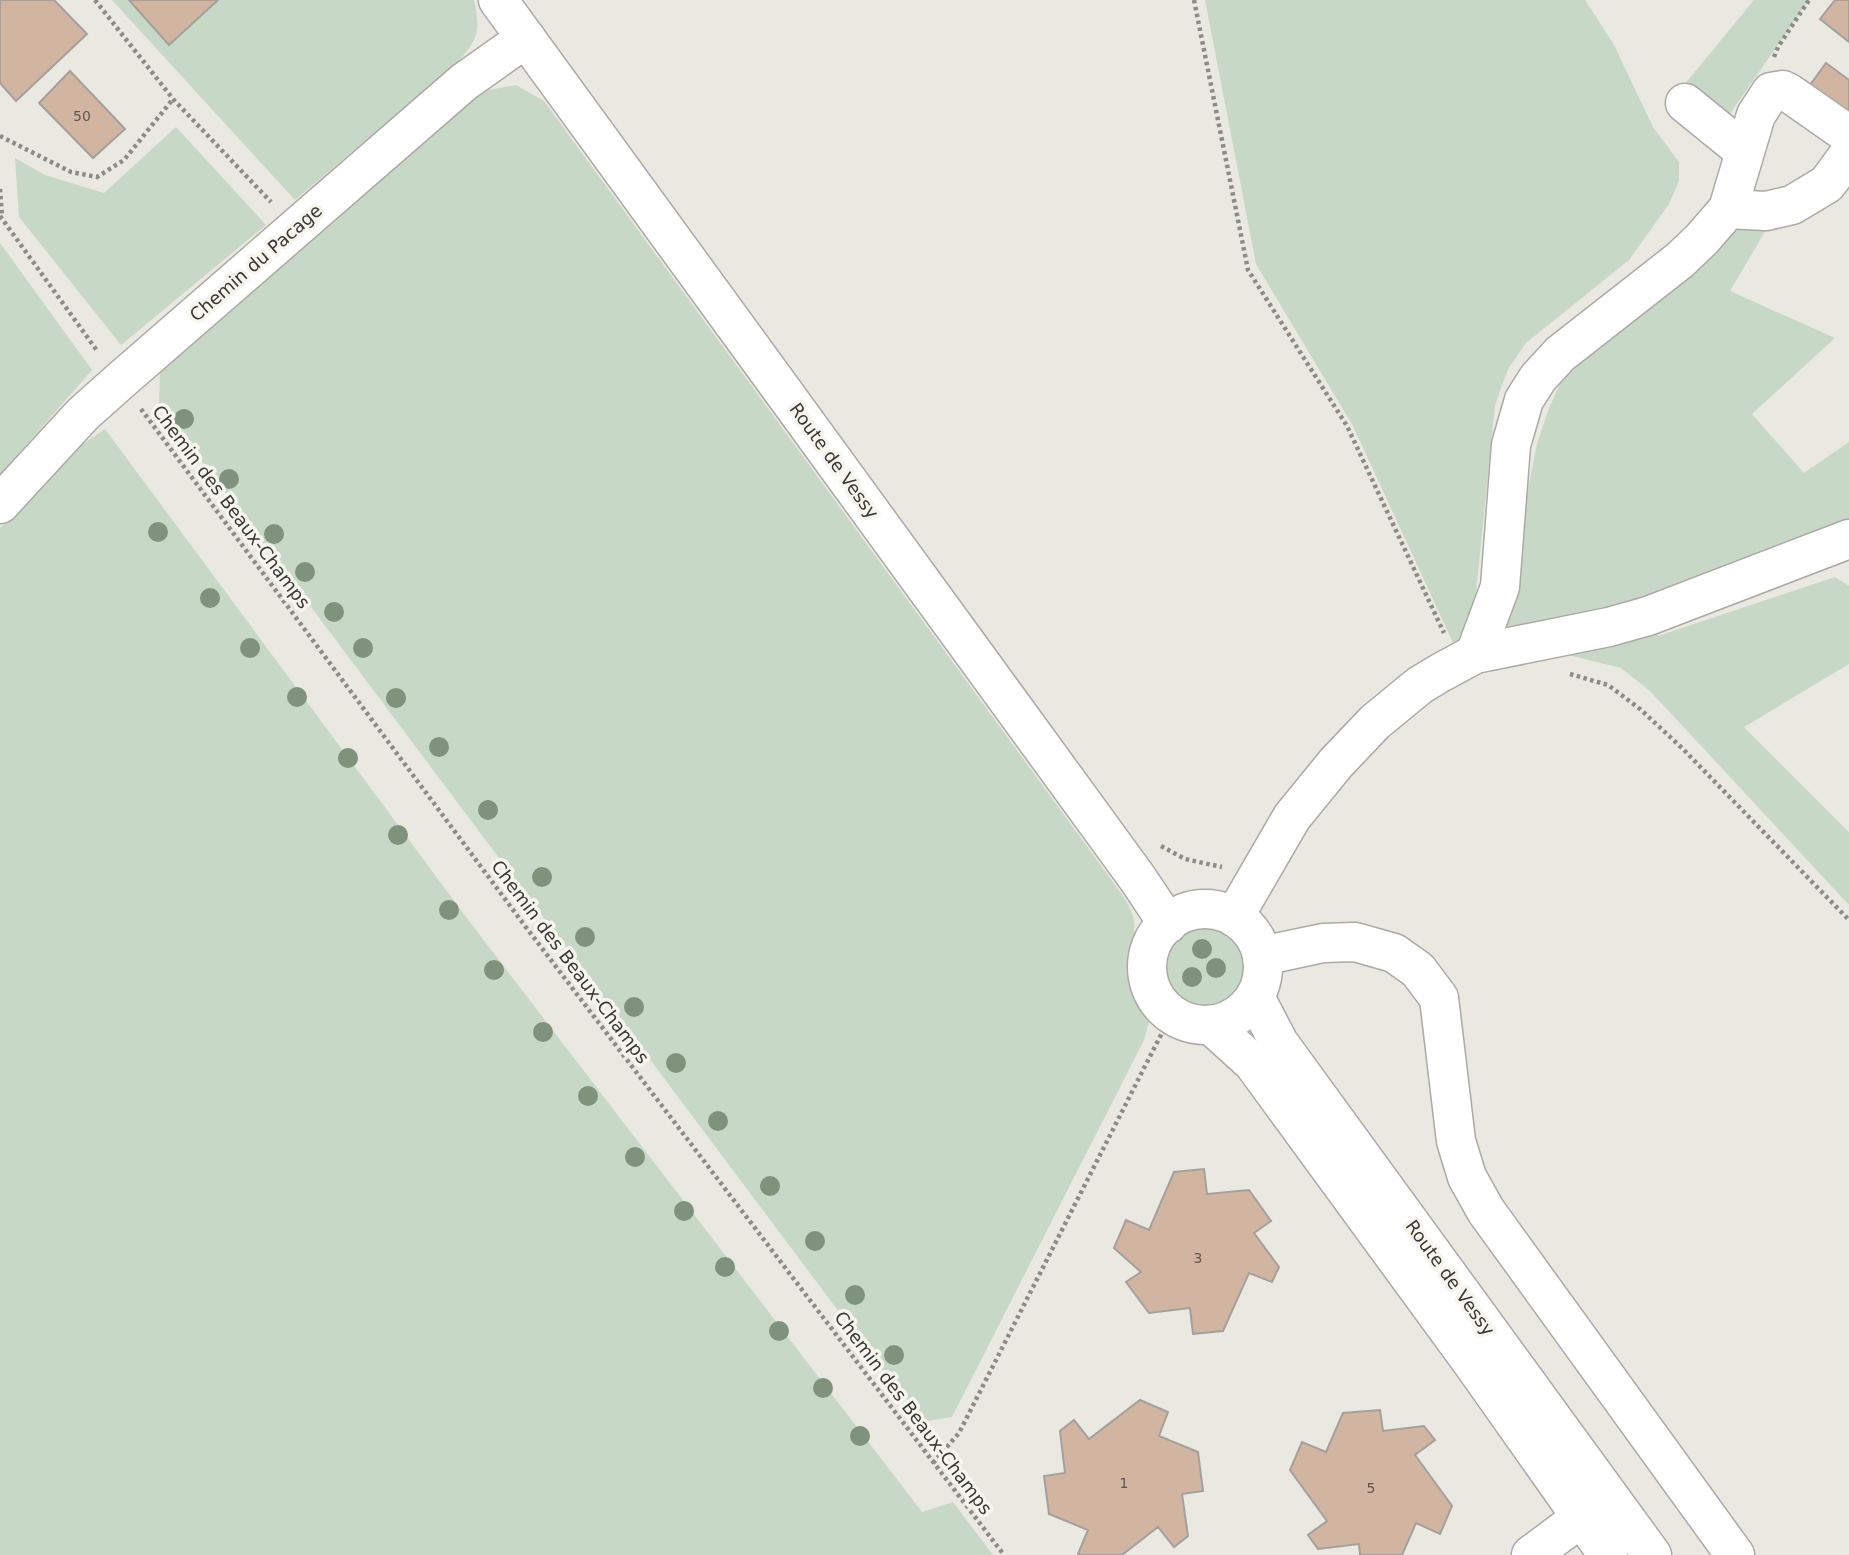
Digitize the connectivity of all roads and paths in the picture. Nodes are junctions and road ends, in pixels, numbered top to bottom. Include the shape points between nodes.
1 (95, 0) edge
2 (498, 0) edge
3 (1194, 0) edge
4 (1809, 0) edge
5 (1791, 28) junction
6 (1799, 33) dead end
7 (526, 38) junction
8 (1783, 90) junction
9 (173, 99) junction
10 (1685, 103) dead end
11 (1849, 135) edge
12 (0, 136) edge
13 (1744, 151) junction
14 (1849, 154) edge
15 (0, 189) edge
16 (1728, 209) junction
17 (1, 217) edge
18 (296, 228) junction
19 (120, 381) junction
20 (0, 504) edge
21 (1849, 539) edge
22 (1467, 658) junction
23 (1563, 673) dead end
24 (1234, 917) junction
25 (1849, 920) edge
26 (1168, 924) junction
27 (1262, 956) junction
28 (1255, 997) junction
29 (1171, 1015) junction
30 (1211, 1025) junction
31 (933, 1463) junction
32 (1595, 1507) junction
33 (1004, 1555) edge
34 (1531, 1555) edge
35 (1608, 1555) edge
36 (1652, 1555) edge
37 (1735, 1555) edge

1 - 9 path
2 - 7 street, Route de Vessy
3 - 22 path via 1248,270 1347,426
4 - 5 path
5 - 6 path
5 - 8 path via 1774,57
7 - 18 street, Chemin du Pacage via 464,82
7 - 26 street, Route de Vessy
8 - 11 street
8 - 13 street via 1771,92 1762,104
9 - 12 path via 124,160 97,177 71,172
9 - 18 path
10 - 13 street
13 - 16 street
14 - 16 street via 1827,184 1792,205 1766,211
15 - 17 path
16 - 22 street via 1679,260 1560,354 1530,390 1519,411 1511,445 1500,587
17 - 19 path, Chemin des Beaux-Champs
18 - 19 street, Chemin du Pacage
19 - 20 street, Chemin du Pacage
19 - 31 path, Chemin des Beaux-Champs
21 - 22 street via 1648,617
22 - 24 street via 1420,685 1375,722 1336,763 1292,817
23 - 25 path via 1608,685 1633,702
24 - 26 street via 1207,909 1179,916
24 - 27 street via 1247,927
26 - 29 street via 1157,935 1147,963 1152,992
27 - 28 street via 1261,984
27 - 37 street via 1323,943 1355,942 1394,953 1418,970 1439,998 1456,1141 1467,1177 1486,1211
28 - 30 street via 1229,1021
28 - 32 street, Route de Vessy via 1279,1043
29 - 30 street
29 - 31 path via 959,1433
30 - 32 street, Route de Vessy via 1253,1063 1473,1364
31 - 33 path, Chemin des Beaux-Champs
32 - 34 street
32 - 35 street, Route de Vessy
32 - 36 street, Route de Vessy

